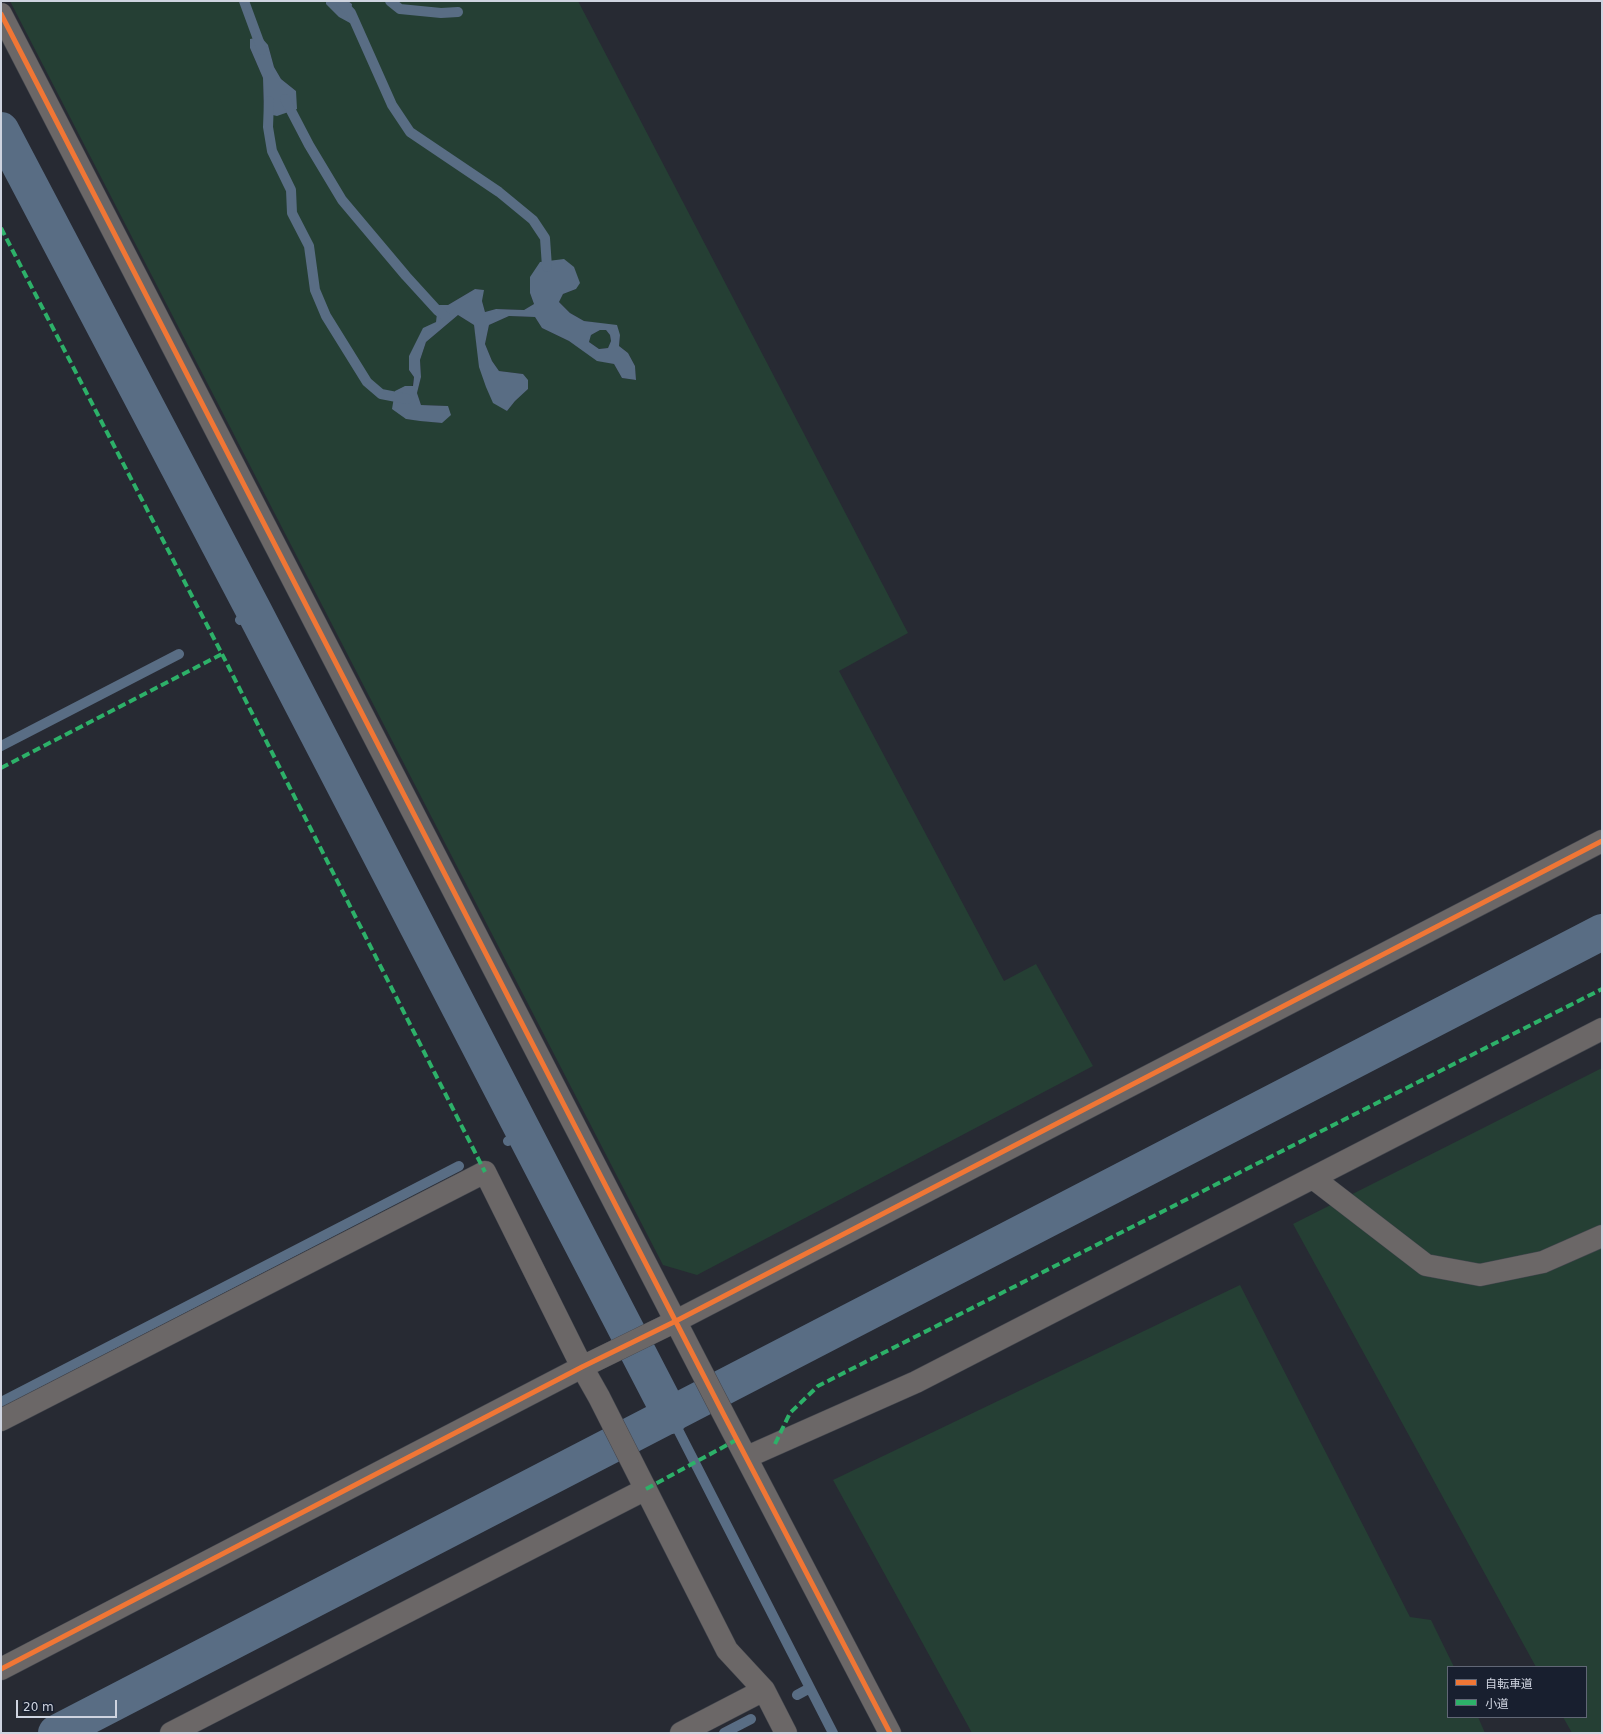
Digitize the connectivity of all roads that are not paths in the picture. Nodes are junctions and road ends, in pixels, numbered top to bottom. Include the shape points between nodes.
1 (1, 14) edge
2 (1602, 841) edge
3 (1602, 1029) edge
4 (1313, 1178) junction
5 (1602, 1236) edge
6 (676, 1321) junction
7 (591, 1363) junction
8 (1, 1420) edge
9 (747, 1457) junction
10 (646, 1489) junction
11 (1, 1669) edge
12 (764, 1690) junction
13 (171, 1733) edge
14 (681, 1733) edge
15 (786, 1733) edge
16 (890, 1733) edge

1 - 6 street
2 - 6 street
3 - 4 street
4 - 5 street via 1426,1265 1480,1275 1543,1262
4 - 9 street via 916,1382
6 - 7 street
6 - 9 street
7 - 8 street via 485,1172
7 - 10 street via 599,1397
7 - 11 street
9 - 16 street
10 - 12 street via 727,1650
10 - 13 street
12 - 14 street
12 - 15 street

